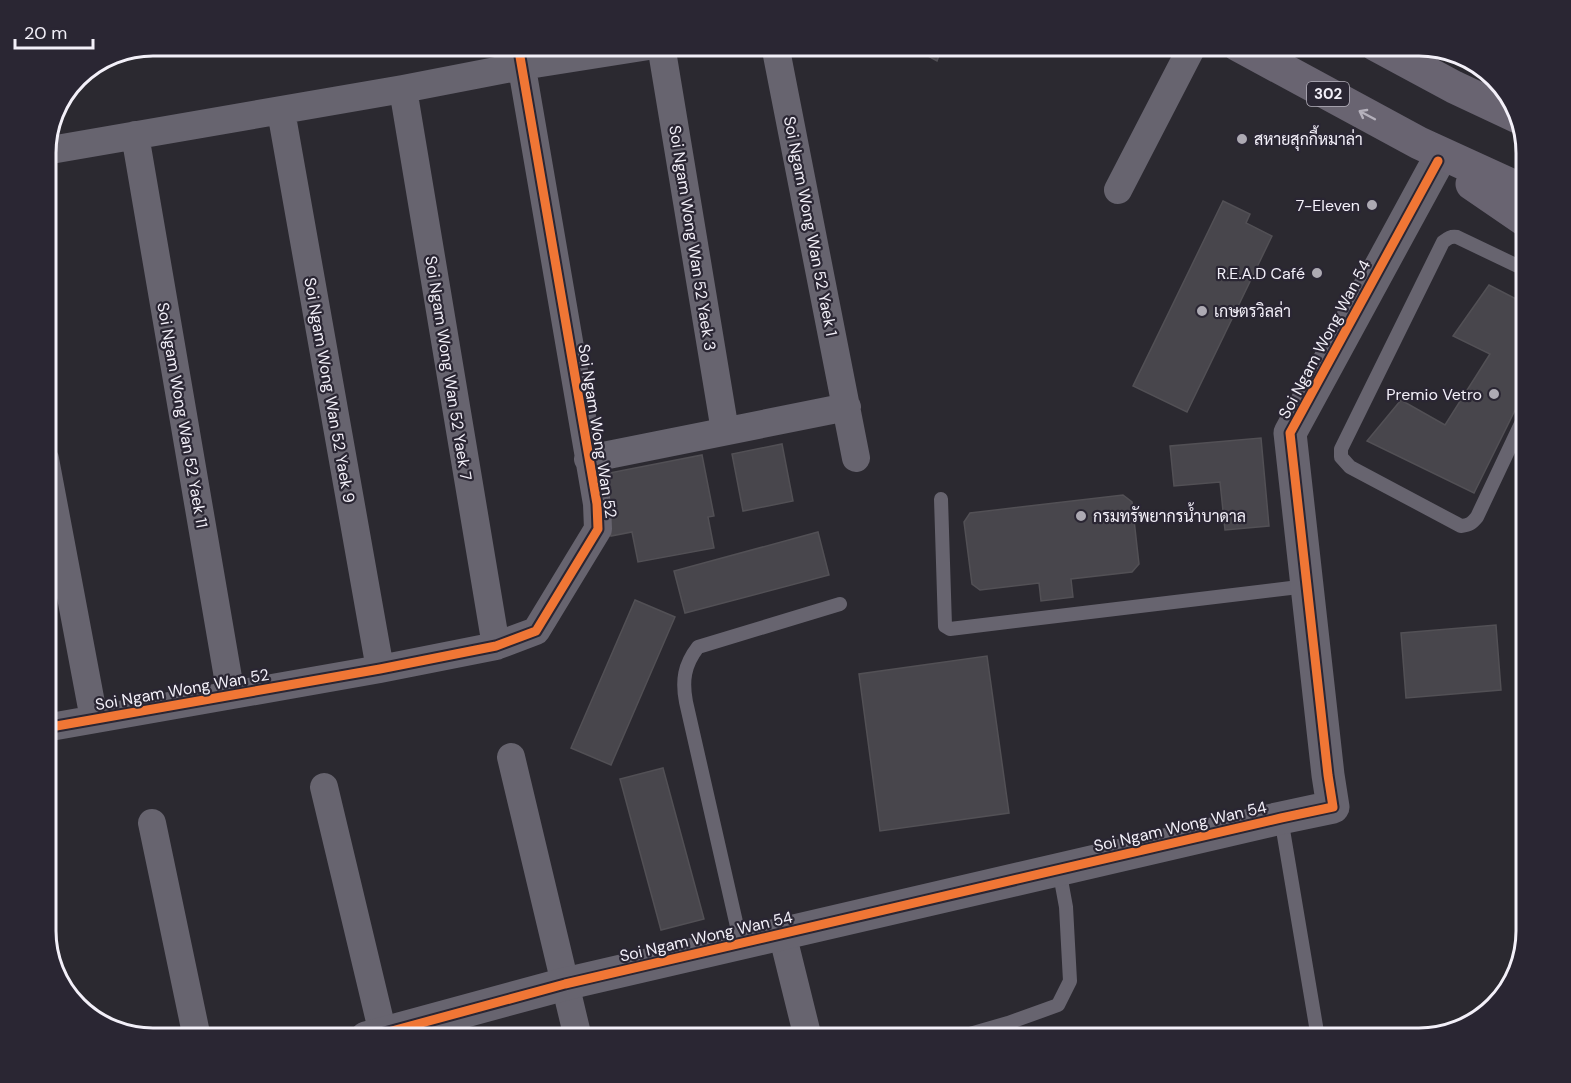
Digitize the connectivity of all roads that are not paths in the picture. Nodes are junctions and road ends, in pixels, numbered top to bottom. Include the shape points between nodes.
1 (517, 56) edge
2 (520, 56) edge
3 (663, 56) edge
4 (777, 56) edge
5 (1187, 56) edge
6 (1258, 56) edge
7 (1396, 56) edge
8 (1454, 87) junction
9 (403, 89) junction
10 (281, 111) junction
11 (1505, 111) edge
12 (1511, 126) edge
13 (135, 135) junction
14 (56, 149) edge
15 (1429, 152) junction
16 (1516, 188) edge
17 (1118, 190) dead end
18 (1516, 214) edge
19 (1516, 265) edge
20 (847, 407) junction
21 (725, 431) junction
22 (1516, 434) edge
23 (856, 458) dead end
24 (588, 459) junction
25 (940, 499) dead end
26 (56, 517) edge
27 (1307, 586) junction
28 (840, 604) dead end
29 (496, 646) junction
30 (380, 669) junction
31 (231, 695) junction
32 (94, 719) junction
33 (56, 726) edge
34 (511, 757) dead end
35 (324, 787) dead end
36 (1281, 818) junction
37 (152, 823) dead end
38 (1059, 869) junction
39 (782, 933) junction
40 (741, 944) junction
41 (566, 984) junction
42 (195, 1028) edge
43 (375, 1028) edge
44 (409, 1028) edge
45 (576, 1028) edge
46 (806, 1028) edge
47 (991, 1028) edge
48 (1316, 1028) edge

1 - 9 street
2 - 24 street, Soi Ngam Wong Wan 52
3 - 21 street, Soi Ngam Wong Wan 52 Yaek 3
4 - 20 street, Soi Ngam Wong Wan 52 Yaek 1
5 - 17 street
15 -> 6 main road, 302
7 - 8 main road
8 - 11 main road
8 - 12 main road
9 - 10 street
9 - 29 street, Soi Ngam Wong Wan 52 Yaek 7
10 - 13 street
10 - 30 street, Soi Ngam Wong Wan 52 Yaek 9
13 - 14 street
13 - 31 street, Soi Ngam Wong Wan 52 Yaek 11
15 - 16 main road, 302
15 - 18 main road, 302
15 - 27 street, Soi Ngam Wong Wan 54 via 1290,433
19 - 22 lane via 1457,237 1443,242 1341,449 1341,457 1350,467 1461,526 1477,517
20 - 21 street
20 - 23 street, Soi Ngam Wong Wan 52 Yaek 1
21 - 24 street
24 - 29 street, Soi Ngam Wong Wan 52 via 597,504 597,530 536,631
25 - 27 lane via 945,626 950,629
26 - 32 street
27 - 36 street, Soi Ngam Wong Wan 54 via 1333,807
28 - 40 lane via 698,647 686,667 686,702
29 - 30 street, Soi Ngam Wong Wan 52
30 - 31 street, Soi Ngam Wong Wan 52
31 - 32 street, Soi Ngam Wong Wan 52
32 - 33 street, Soi Ngam Wong Wan 52
34 - 41 street
35 - 43 street
36 - 38 street, Soi Ngam Wong Wan 54
36 - 48 lane
37 - 42 street
38 - 39 street, Soi Ngam Wong Wan 54
38 - 47 lane via 1066,907 1070,981 1058,1005
39 - 40 street, Soi Ngam Wong Wan 54
39 - 46 street
40 - 41 street, Soi Ngam Wong Wan 54
41 - 44 street, Soi Ngam Wong Wan 54
41 - 45 street

